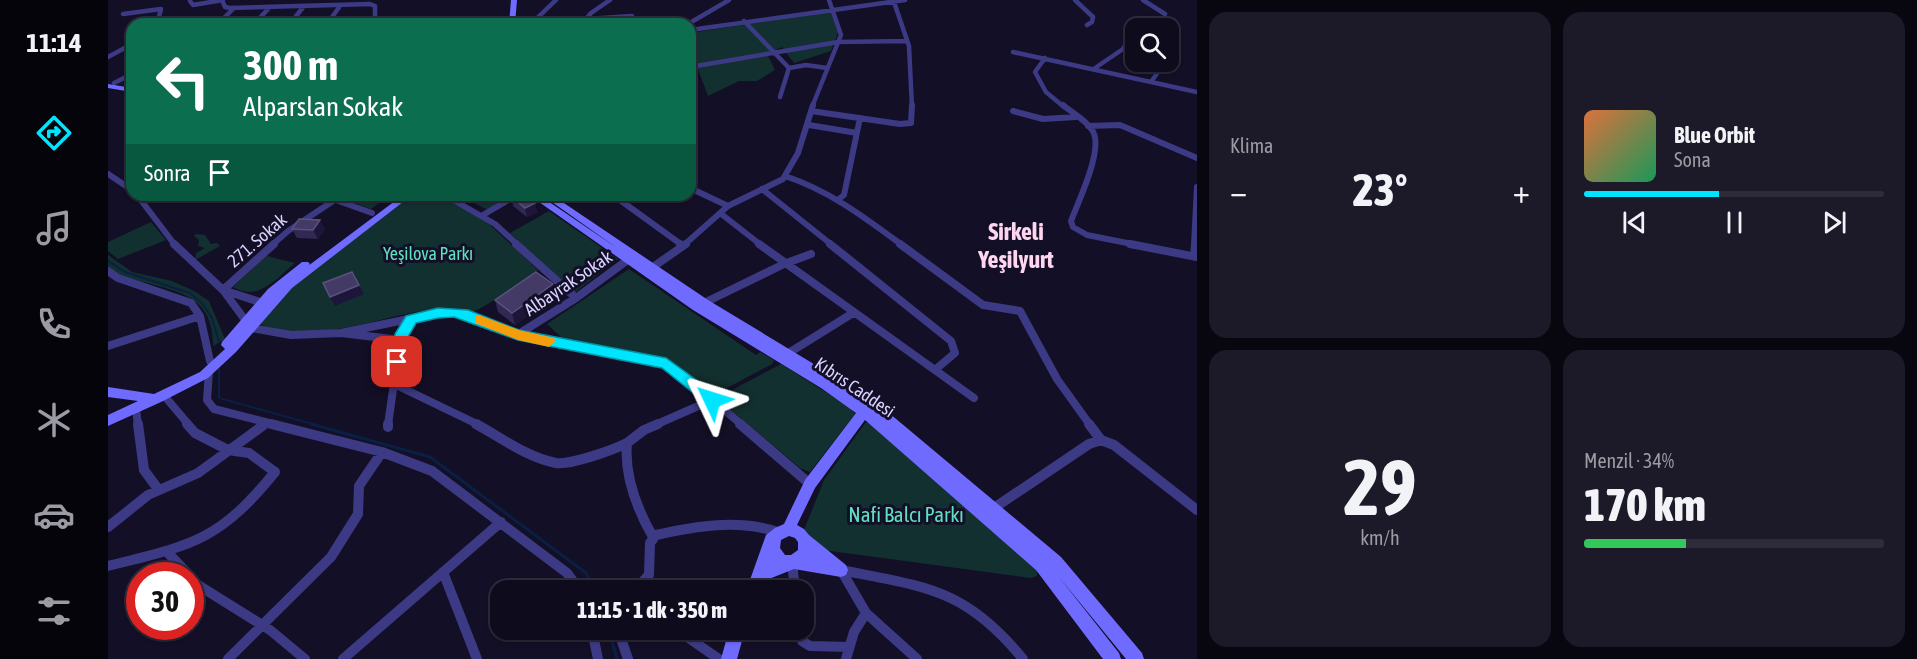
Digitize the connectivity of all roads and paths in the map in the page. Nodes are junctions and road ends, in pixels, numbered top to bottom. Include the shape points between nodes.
1 (222, 0) edge
2 (514, 0) edge
3 (556, 0) edge
4 (610, 0) edge
5 (729, 0) edge
6 (829, 0) edge
7 (905, 0) edge
8 (1075, 0) edge
9 (1143, 0) edge
10 (190, 1) edge
11 (894, 2) junction
12 (304, 6) junction
13 (340, 6) junction
14 (270, 7) junction
15 (234, 8) junction
16 (832, 10) junction
17 (123, 14) dead end
18 (1165, 14) dead end
19 (632, 16) dead end
20 (159, 18) edge
21 (224, 18) edge
22 (260, 18) edge
23 (295, 18) edge
24 (331, 18) edge
25 (375, 18) edge
26 (512, 18) edge
27 (537, 18) edge
28 (587, 18) edge
29 (620, 18) edge
30 (696, 19) edge
31 (744, 21) junction
32 (1087, 25) dead end
33 (696, 29) edge
34 (907, 41) junction
35 (838, 42) junction
36 (126, 47) edge
37 (1125, 47) edge
38 (776, 52) junction
39 (1012, 52) dead end
40 (108, 57) edge
41 (1045, 58) junction
42 (696, 65) edge
43 (789, 68) junction
44 (827, 68) junction
45 (1095, 68) junction
46 (1158, 72) edge
47 (126, 77) edge
48 (1151, 82) junction
49 (110, 84) edge
50 (126, 87) edge
51 (1197, 92) edge
52 (780, 97) dead end
53 (811, 111) junction
54 (1013, 111) dead end
55 (1076, 117) junction
56 (860, 118) junction
57 (809, 125) junction
58 (1088, 126) junction
59 (857, 133) junction
60 (1197, 158) edge
61 (108, 174) edge
62 (785, 176) junction
63 (126, 186) edge
64 (1197, 188) edge
65 (762, 189) junction
66 (696, 191) edge
67 (839, 199) junction
68 (145, 201) edge
69 (331, 201) edge
70 (339, 201) edge
71 (388, 201) edge
72 (400, 201) edge
73 (457, 201) edge
74 (507, 201) edge
75 (542, 201) edge
76 (559, 201) edge
77 (621, 201) edge
78 (728, 206) junction
79 (372, 213) junction
80 (720, 213) junction
81 (483, 215) junction
82 (683, 246) junction
83 (811, 254) dead end
84 (1196, 256) edge
85 (631, 258) junction
86 (784, 264) junction
87 (649, 270) junction
88 (108, 272) edge
89 (223, 290) junction
90 (576, 298) junction
91 (263, 303) junction
92 (705, 303) junction
93 (853, 313) junction
94 (200, 316) junction
95 (411, 320) junction
96 (248, 325) junction
97 (341, 333) junction
98 (518, 335) junction
99 (400, 340) junction
100 (108, 346) edge
101 (787, 354) junction
102 (211, 363) junction
103 (936, 369) junction
104 (394, 384) junction
105 (108, 392) edge
106 (162, 397) junction
107 (974, 398) dead end
108 (712, 400) junction
109 (136, 409) junction
110 (864, 412) junction
111 (108, 421) edge
112 (266, 424) junction
113 (388, 427) dead end
114 (1101, 440) junction
115 (627, 443) junction
116 (228, 450) junction
117 (382, 452) junction
118 (810, 484) junction
119 (158, 489) junction
120 (994, 508) junction
121 (1197, 510) edge
122 (501, 522) junction
123 (108, 527) edge
124 (781, 532) junction
125 (653, 537) junction
126 (802, 538) junction
127 (168, 553) junction
128 (176, 562) edge
129 (792, 562) junction
130 (108, 566) edge
131 (841, 570) junction
132 (443, 572) junction
133 (759, 576) junction
134 (572, 580) edge
135 (645, 580) edge
136 (757, 580) edge
137 (794, 580) edge
138 (204, 589) edge
139 (866, 613) junction
140 (262, 625) junction
141 (594, 640) edge
142 (621, 640) edge
143 (691, 640) edge
144 (734, 640) edge
145 (802, 640) edge
146 (849, 646) junction
147 (228, 659) edge
148 (305, 659) edge
149 (343, 659) edge
150 (477, 659) edge
151 (598, 659) edge
152 (628, 659) edge
153 (719, 659) edge
154 (729, 659) edge
155 (846, 659) edge
156 (917, 659) edge
157 (1023, 659) edge
158 (1113, 659) edge
159 (1136, 659) edge

1 - 10 street via 193,5
1 - 15 street via 225,7
2 - 26 main road
3 - 27 street
4 - 28 street
5 - 30 street
6 - 16 street
7 - 11 street
8 - 32 street via 1093,19
9 - 18 street
11 - 16 street
11 - 34 street
12 - 13 street
12 - 14 street
12 - 23 street
13 - 24 street
13 - 25 street via 375,6
14 - 15 street
14 - 22 street
15 - 21 street
16 - 31 street
16 - 35 street via 841,35
17 - 20 street via 161,9
19 - 29 street
31 - 33 street
31 - 38 street
34 - 35 street
34 - 56 street via 915,84 911,123
35 - 38 street
35 - 44 street
36 - 40 street
37 - 45 street
38 - 42 street
38 - 43 street
39 - 41 street
41 - 45 street
41 - 55 street via 1035,72 1040,84
43 - 44 street
43 - 52 street
44 - 53 street
45 - 48 street
46 - 48 street
47 - 49 street
48 - 51 street
49 - 50 main road
53 - 56 street
53 - 57 street
54 - 55 street via 1042,119
55 - 58 street
56 - 59 street
57 - 59 street
57 - 62 street
58 - 60 street via 1120,125
58 - 84 street via 1097,138 1096,153 1071,221 1073,226 1087,235
59 - 67 street via 844,195
61 - 63 street
62 - 65 street
62 - 67 street
64 - 84 street
65 - 78 street
65 - 103 street via 951,341 955,353
66 - 78 street
67 - 114 street via 980,304 1020,311 1057,380
68 - 89 street via 177,248
69 - 89 street, 271. Sokak via 288,231
70 - 79 street
71 - 79 main road
72 - 96 main road via 294,282
73 - 81 street
74 - 81 street
75 - 85 main road
76 - 85 main road
77 - 82 street
78 - 80 street
79 - 91 main road via 289,276
80 - 82 street
80 - 86 street
81 - 90 street
82 - 87 street
83 - 86 street
85 - 87 main road
85 - 90 street, Albayrak Sokak
86 - 92 street
86 - 93 street
87 - 92 main road
87 - 110 main road, Kıbrıs Caddesi
88 - 94 street via 187,300
89 - 91 street
89 - 96 street
90 - 98 street, Albayrak Sokak
91 - 96 main road
92 - 101 main road
93 - 101 street
93 - 103 street
94 - 100 street
94 - 102 street
95 - 97 street
95 - 98 street via 454,313
95 - 99 street
96 - 97 street via 291,335
96 - 102 main road
96 - 102 main road
97 - 99 street
98 - 108 street via 661,362
99 - 104 street
101 - 120 main road via 878,411
102 - 106 main road
102 - 112 street via 207,399 214,409
103 - 107 street
104 - 113 street
104 - 115 street via 526,452 557,463 609,452
105 - 106 main road
106 - 109 main road
106 - 116 street via 195,433
108 - 115 street via 644,430
108 - 118 street
109 - 111 main road
109 - 119 street via 144,470
110 - 118 main road
110 - 158 main road, Kıbrıs Caddesi via 1033,558
112 - 116 street
112 - 117 street
114 - 120 street via 1089,444
114 - 121 street via 1114,445
115 - 125 street via 625,456 630,477 644,524
116 - 119 street via 198,473
116 - 127 street via 249,453 276,472 212,535
117 - 122 street via 432,471
117 - 140 street via 359,486 358,514 331,557
118 - 124 main road
119 - 123 street
120 - 159 main road via 1062,568
122 - 132 street
122 - 134 street
124 - 125 street via 741,524
124 - 126 main road
124 - 129 main road via 775,552
124 - 133 main road
125 - 135 street via 649,575
126 - 129 main road via 805,552
126 - 131 main road
127 - 128 street
127 - 130 street
129 - 131 main road
129 - 133 main road
129 - 137 street
131 - 139 street
131 - 157 street via 902,582 959,600
132 - 149 street
132 - 150 street
133 - 136 main road
138 - 140 street
139 - 146 street
139 - 156 street
140 - 147 street
140 - 148 street
141 - 151 street
142 - 152 street
143 - 153 street
144 - 154 main road
145 - 146 street via 810,646
146 - 155 street

